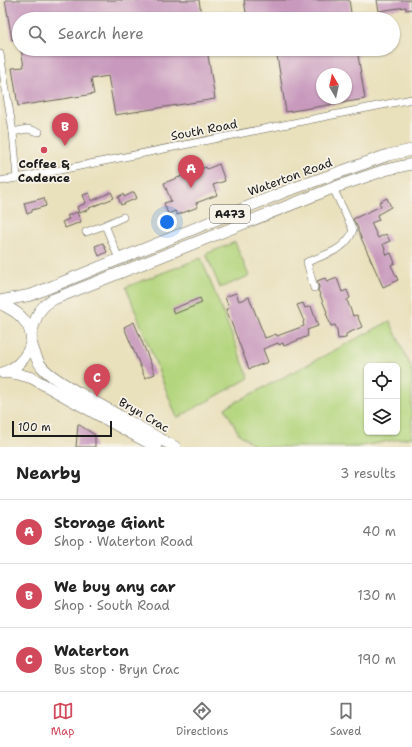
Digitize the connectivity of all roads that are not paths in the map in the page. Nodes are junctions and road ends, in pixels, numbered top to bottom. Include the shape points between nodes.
1 (0, 54) edge
2 (412, 99) edge
3 (13, 132) junction
4 (39, 132) dead end
5 (412, 150) edge
6 (412, 164) edge
7 (17, 178) junction
8 (0, 181) edge
9 (333, 188) junction
10 (123, 217) dead end
11 (105, 225) junction
12 (86, 232) dead end
13 (120, 259) junction
14 (314, 288) dead end
15 (0, 302) edge
16 (31, 338) junction
17 (2, 373) edge
18 (156, 447) edge
19 (175, 447) edge

1 - 3 street
2 - 7 street, South Road
3 - 4 street via 27,129
3 - 7 street
5 - 13 main road, Waterton Road / A473 via 289,190
6 - 9 main road, Waterton Road / A473 via 385,170
7 - 8 street, South Road
9 - 14 street via 353,230 341,247 307,262
9 - 16 main road, Waterton Road / A473 via 54,299 37,315
10 - 11 street
11 - 12 street
11 - 13 street
13 - 15 main road, Waterton Road / A473 via 31,295
15 - 16 main road, Bryn Crac via 16,311 24,320
16 - 17 main road, Waterton Road via 27,355 23,360
16 - 19 main road, Bryn Crac via 38,362 49,374
17 - 18 main road, Bryn Crac via 32,378

